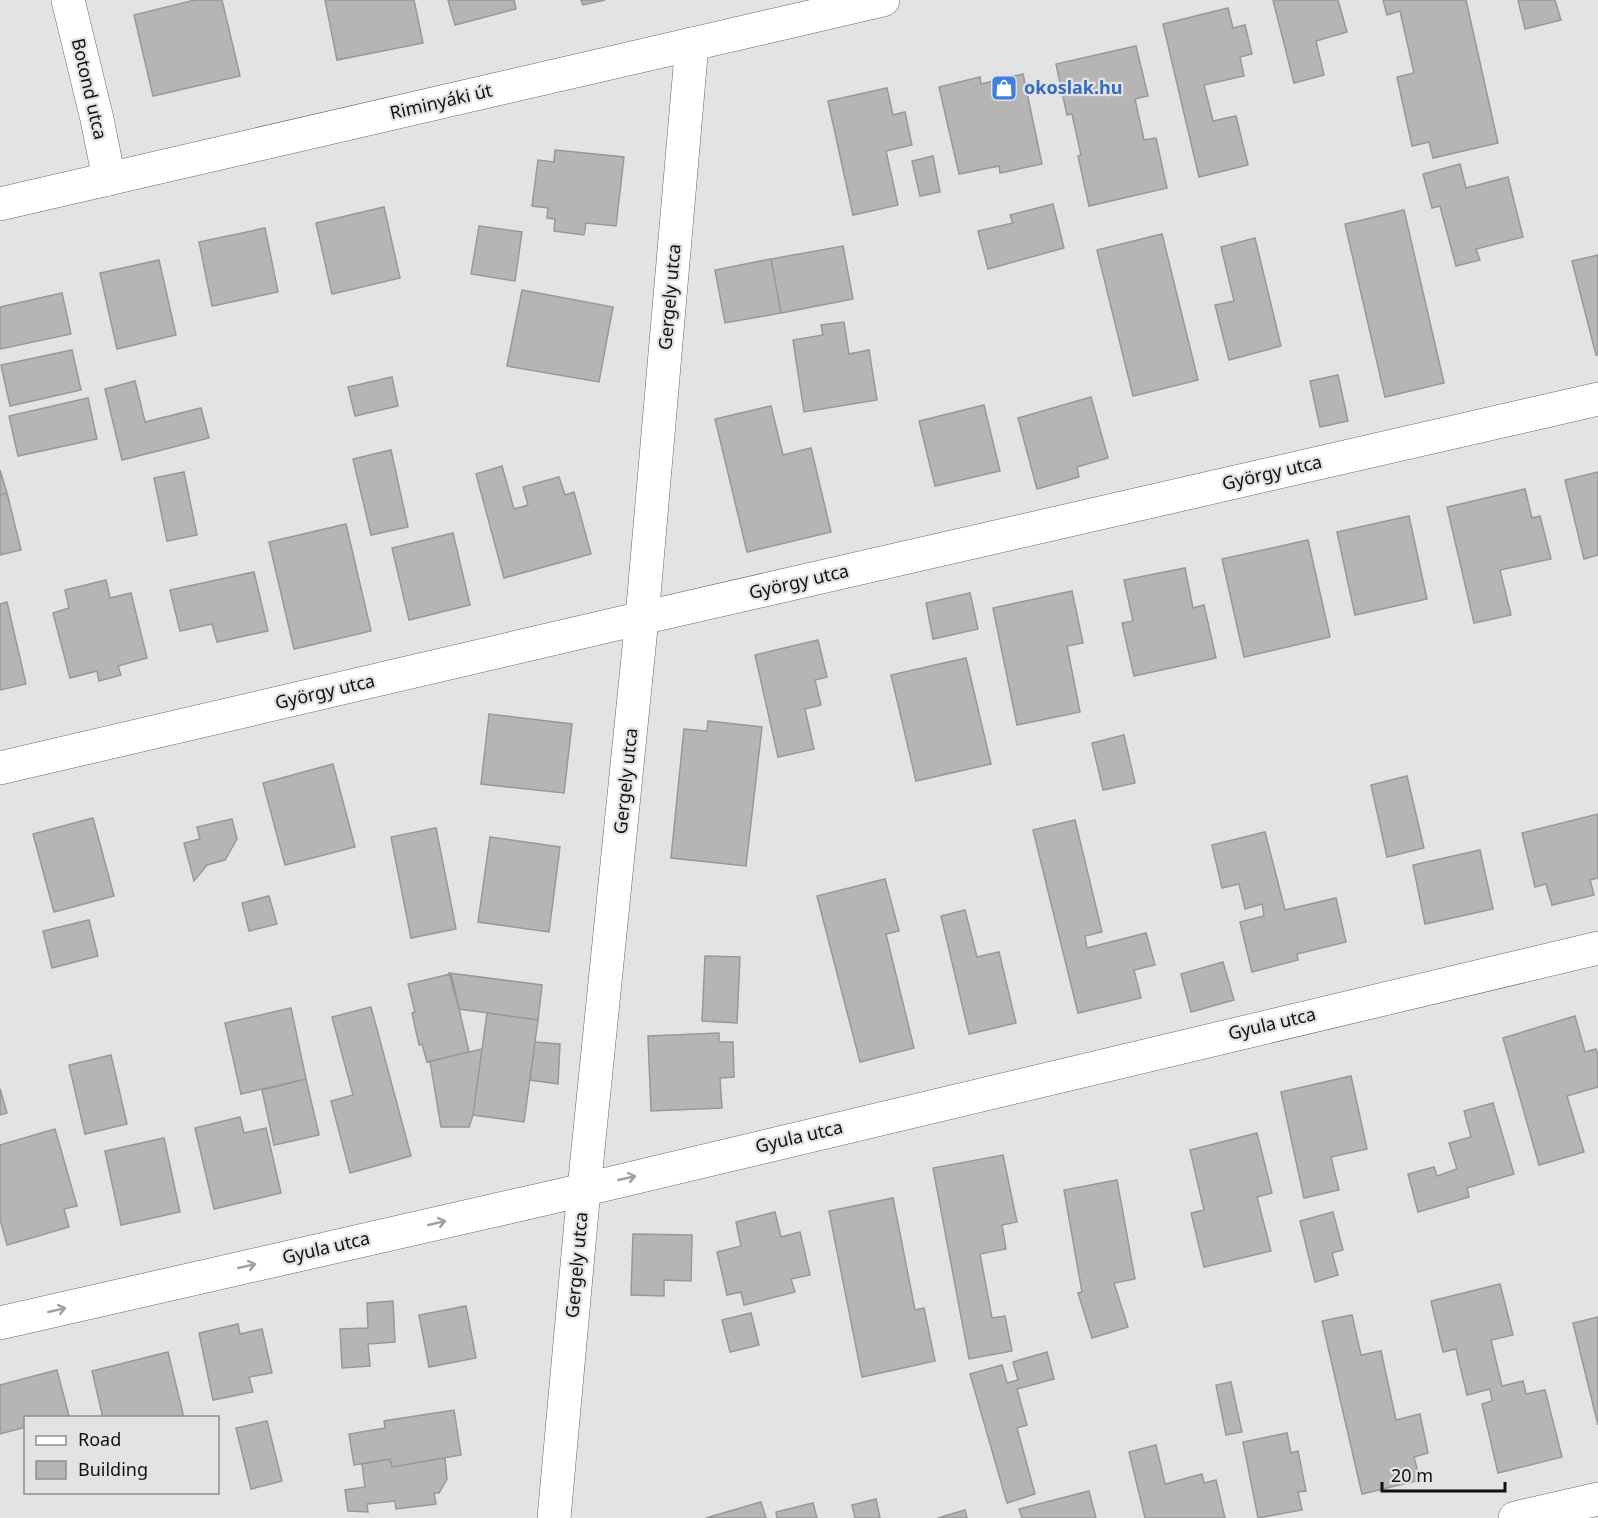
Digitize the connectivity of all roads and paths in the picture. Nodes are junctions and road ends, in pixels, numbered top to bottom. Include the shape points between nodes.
1 (68, 0) edge
2 (883, 0) edge
3 (692, 44) junction
4 (109, 179) junction
5 (0, 204) edge
6 (1598, 399) edge
7 (642, 618) junction
8 (0, 768) edge
9 (1598, 948) edge
10 (584, 1189) junction
11 (0, 1323) edge
12 (1598, 1499) edge
13 (554, 1518) edge
14 (1515, 1518) edge

1 - 4 street, Botond utca
2 - 3 street, Riminyáki út
3 - 4 street, Riminyáki út
3 - 7 street, Gergely utca
4 - 5 street, Riminyáki út
6 - 7 street, György utca
7 - 8 street, György utca
7 - 10 street, Gergely utca
10 -> 9 street, Gyula utca
11 -> 10 street, Gyula utca
10 - 13 street, Gergely utca
12 - 14 street

